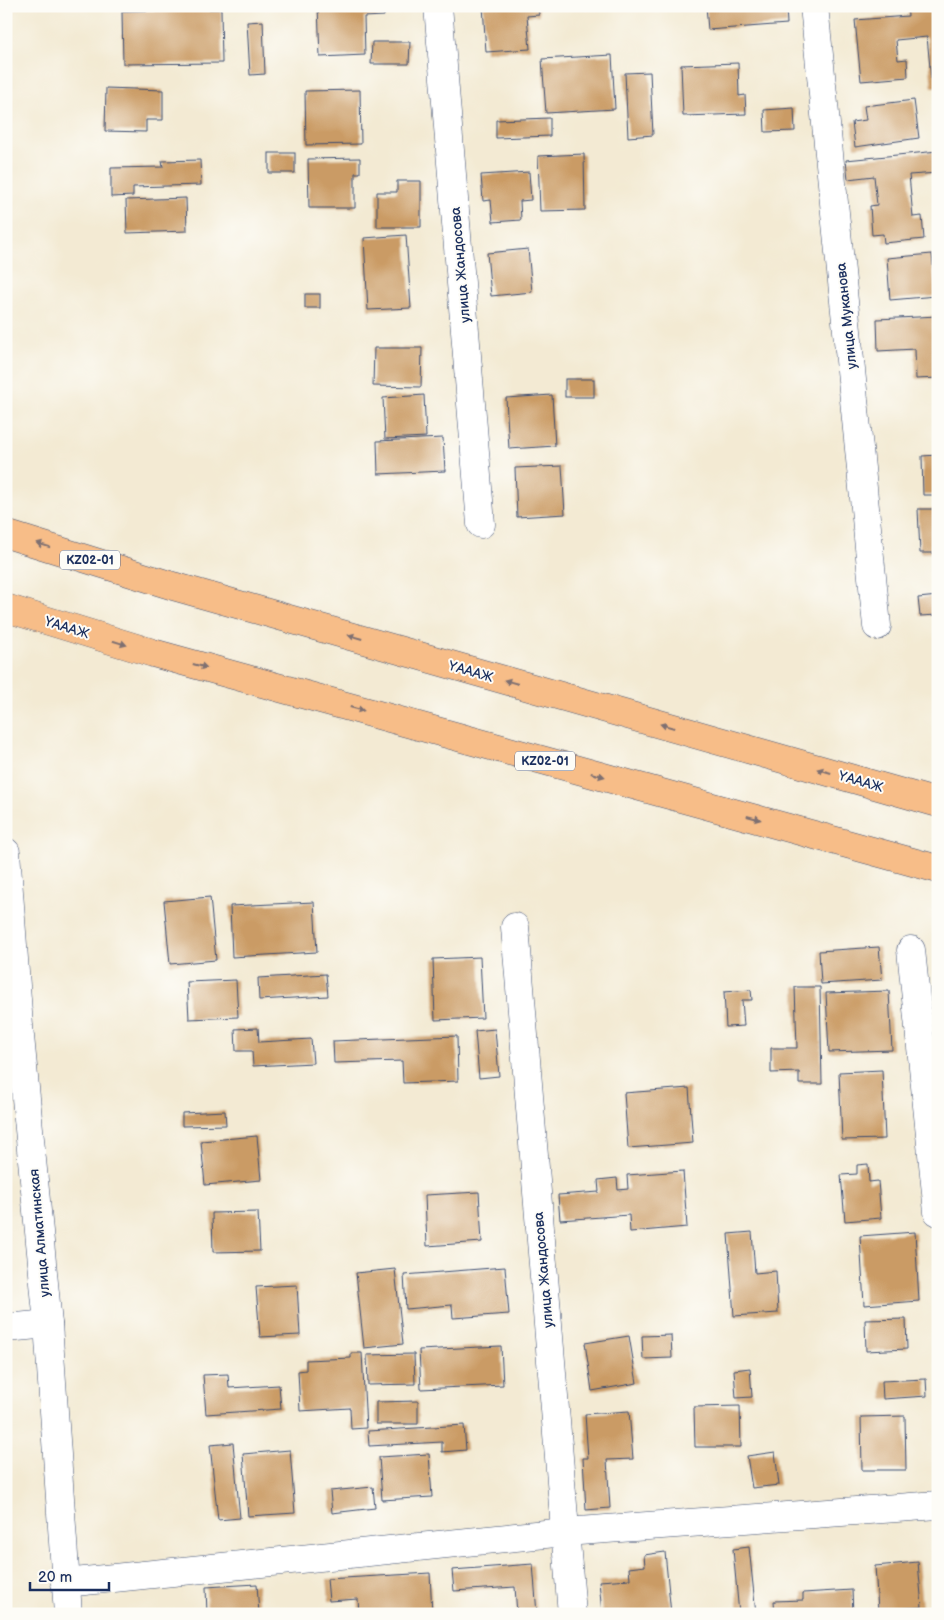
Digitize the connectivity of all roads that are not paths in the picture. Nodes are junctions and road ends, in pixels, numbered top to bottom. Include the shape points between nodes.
1 (438, 6) edge
2 (814, 6) edge
3 (481, 524) dead end
4 (6, 534) edge
5 (6, 608) edge
6 (878, 626) dead end
7 (938, 803) edge
8 (6, 852) edge
9 (938, 869) edge
10 (515, 927) dead end
11 (911, 950) dead end
12 (938, 1212) edge
13 (48, 1324) junction
14 (6, 1328) edge
15 (938, 1505) edge
16 (565, 1532) junction
17 (65, 1583) junction
18 (68, 1614) edge
19 (572, 1614) edge

1 - 3 street, улица Жандосова
2 - 6 street, улица Муканова
7 -> 4 highway, ҮАААЖ / KZ02-01 via 173,586
5 -> 9 highway, ҮАААЖ / KZ02-01 via 153,653
8 - 13 street, улица Алматинская
10 - 16 street, улица Жандосова
11 - 12 street
13 - 14 street
13 - 17 street, улица Алматинская
15 - 16 street
16 - 17 street
16 - 19 street, улица Жандосова
17 - 18 street, улица Алматинская

